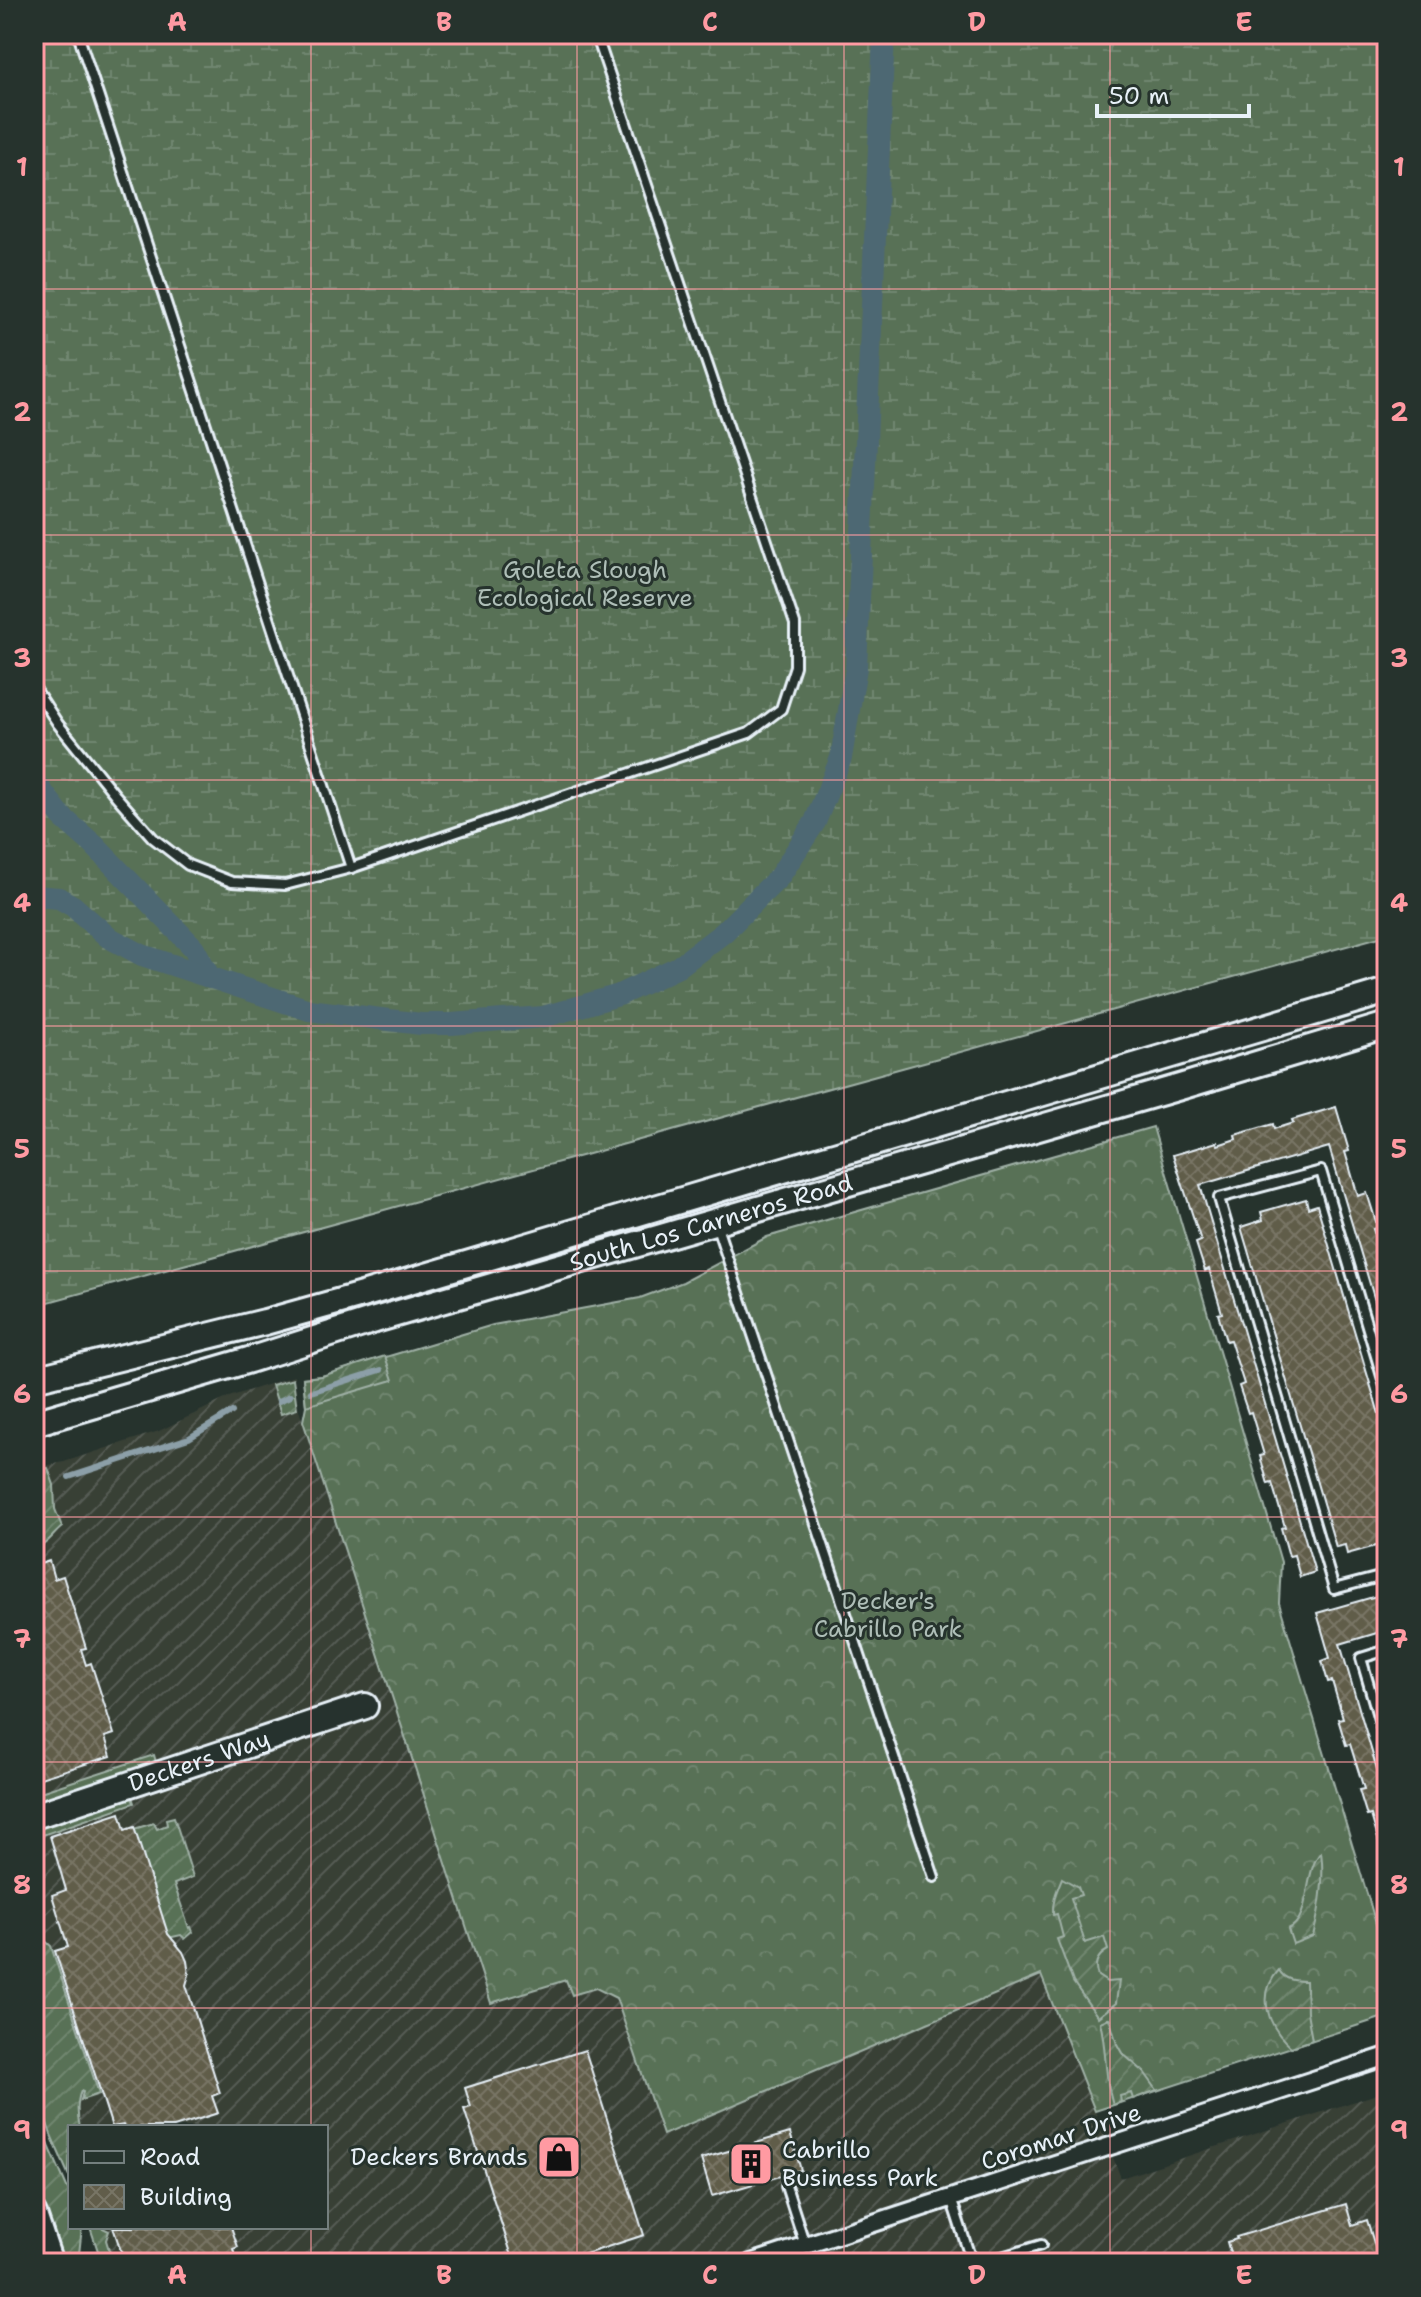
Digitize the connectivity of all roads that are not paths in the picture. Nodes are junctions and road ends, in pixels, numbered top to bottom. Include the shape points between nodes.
1 (78, 34) edge
2 (596, 34) edge
3 (34, 687) edge
4 (351, 868) junction
5 (1387, 992) edge
6 (1387, 1025) edge
7 (715, 1223) junction
8 (34, 1379) edge
9 (1387, 1393) edge
10 (34, 1423) edge
11 (1387, 1575) edge
12 (1387, 1650) edge
13 (365, 1706) dead end
14 (1387, 1747) edge
15 (34, 1816) edge
16 (934, 1877) dead end
17 (1387, 2056) edge
18 (786, 2186) dead end
19 (951, 2198) junction
20 (34, 2215) edge
21 (806, 2245) junction
22 (1041, 2245) dead end
23 (50, 2263) edge
24 (751, 2263) edge
25 (972, 2263) edge
26 (982, 2263) edge

1 - 4 lane
2 - 4 lane via 795,624 795,666 781,709 749,733
3 - 4 lane via 116,796 153,838 188,865 232,882 285,885
5 - 8 main road, South Los Carneros Road via 362,1295
6 - 7 main road, South Los Carneros Road
7 - 10 main road, South Los Carneros Road
7 - 16 lane
9 - 11 lane via 1321,1171 1219,1198 1334,1589
12 - 14 lane via 1361,1658
13 - 15 main road, Deckers Way
17 - 19 street, Coromar Drive
18 - 21 lane
19 - 21 street, Coromar Drive
19 - 25 lane
20 - 23 main road
21 - 24 street, Coromar Drive
22 - 26 lane

